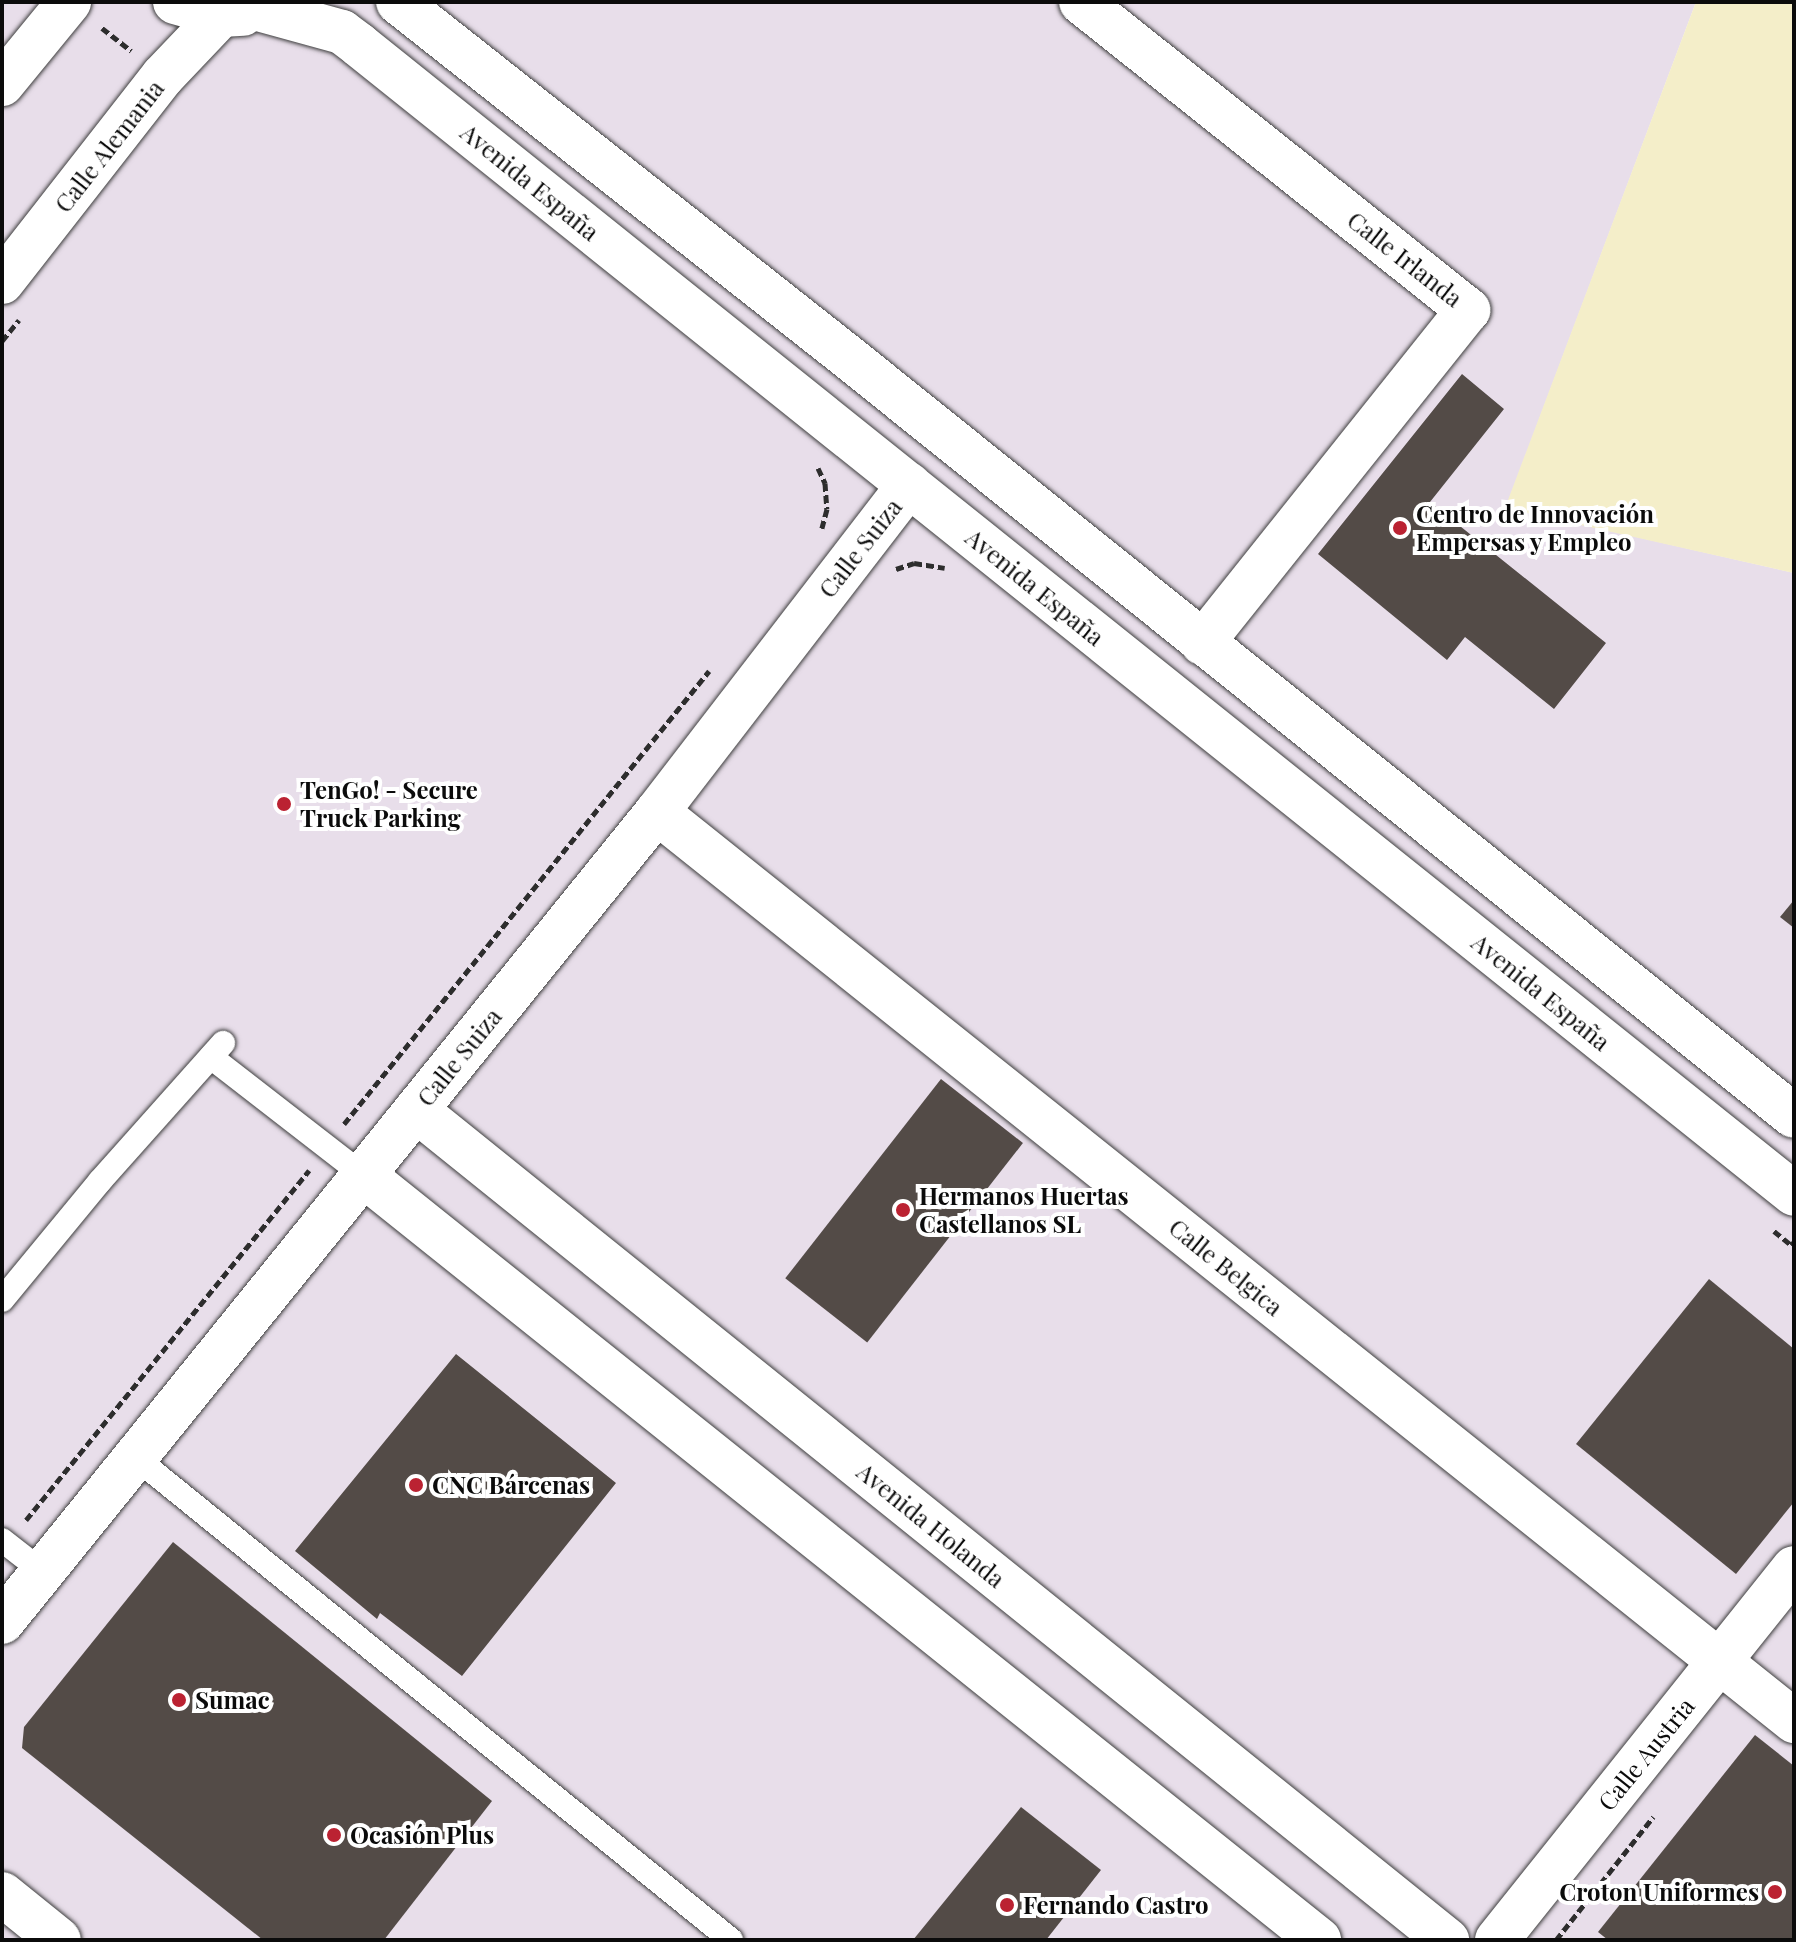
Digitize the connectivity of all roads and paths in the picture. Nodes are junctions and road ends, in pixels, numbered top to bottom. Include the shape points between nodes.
1 (175, 2) edge
2 (398, 2) edge
3 (1081, 2) edge
4 (253, 9) edge
5 (81, 11) edge
6 (163, 76) junction
7 (2, 84) edge
8 (2, 282) edge
9 (814, 459) dead end
10 (909, 485) junction
11 (947, 569) dead end
12 (841, 573) junction
13 (1202, 643) junction
14 (719, 659) dead end
15 (657, 812) junction
16 (416, 1110) junction
17 (1794, 1116) edge
18 (327, 1147) junction
19 (362, 1174) junction
20 (1780, 1210) edge
21 (1793, 1245) edge
22 (2, 1300) edge
23 (136, 1458) junction
24 (5, 1542) edge
25 (1794, 1568) edge
26 (43, 1572) junction
27 (2, 1622) edge
28 (1720, 1662) junction
29 (1794, 1721) edge
30 (2, 1894) edge
31 (59, 1940) edge
32 (731, 1940) edge
33 (1319, 1940) edge
34 (1447, 1940) edge
35 (1497, 1940) edge

1 - 4 street, Avenida España via 184,7
2 - 13 street
3 - 13 street, Calle Irlanda via 1468,310
4 - 6 street, Calle Alemania
4 - 10 street, Avenida España via 342,32
5 - 6 path
5 - 7 street
6 - 8 street, Calle Alemania
9 - 12 path via 825,483 827,509 809,547
10 - 12 street, Calle Suiza
10 - 20 street, Avenida España
11 - 12 path via 914,563 862,590
12 - 15 street, Calle Suiza
13 - 17 street
14 - 18 path
15 - 16 street, Calle Suiza
15 - 28 street, Calle Belgica
16 - 19 street, Calle Suiza
16 - 34 street, Avenida Holanda
18 - 19 lane
18 - 22 lane via 217,1050
18 - 24 path
19 - 23 street, Calle Suiza
19 - 33 street
20 - 21 path
23 - 26 street, Calle Suiza
23 - 32 lane
24 - 26 lane
25 - 28 street, Calle Austria
26 - 27 street, Calle Suiza
28 - 29 street, Calle Belgica
28 - 35 street, Calle Austria
30 - 31 street

